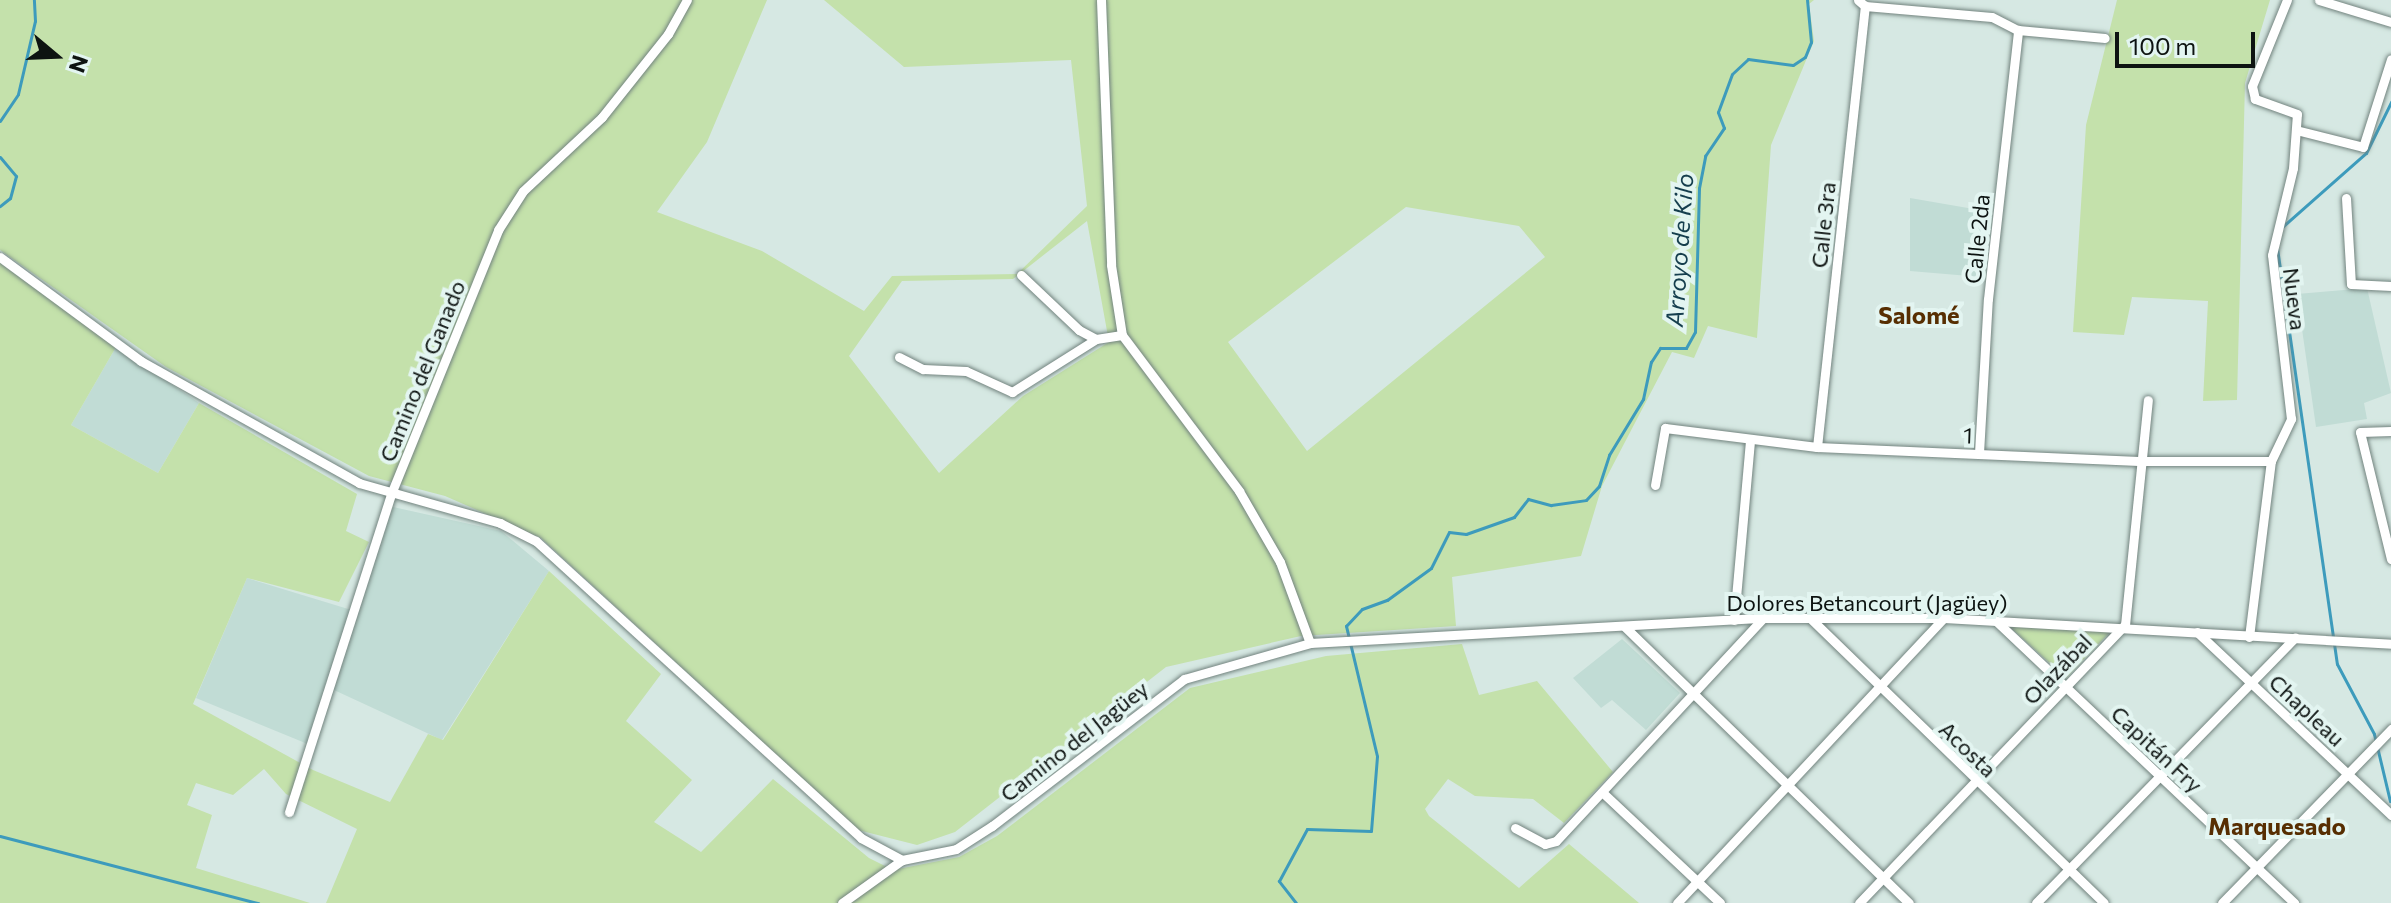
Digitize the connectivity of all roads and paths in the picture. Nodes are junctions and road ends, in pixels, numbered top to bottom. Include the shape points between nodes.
1 (687, 0) edge
2 (1101, 0) edge
3 (2287, 0) edge
4 (2319, 0) edge
5 (1862, 3) edge
6 (2391, 22) edge
7 (2018, 30) junction
8 (2105, 38) dead end
9 (2391, 59) edge
10 (2296, 130) junction
11 (2346, 198) dead end
12 (0, 257) edge
13 (1021, 275) dead end
14 (2391, 286) edge
15 (1122, 335) junction
16 (1096, 339) junction
17 (899, 357) dead end
18 (2148, 400) dead end
19 (2391, 431) edge
20 (1750, 442) junction
21 (1817, 447) junction
22 (1979, 453) junction
23 (2139, 461) junction
24 (2271, 461) junction
25 (1655, 485) dead end
26 (391, 494) junction
27 (2391, 559) edge
28 (1763, 618) junction
29 (1810, 618) junction
30 (1944, 618) junction
31 (1734, 620) junction
32 (1995, 620) junction
33 (2125, 625) junction
34 (1625, 627) junction
35 (2197, 632) junction
36 (2249, 637) junction
37 (2295, 638) junction
38 (1342, 641) joint
39 (1310, 643) junction
40 (2391, 644) edge
41 (2251, 682) junction
42 (1878, 686) junction
43 (2064, 687) junction
44 (1693, 694) junction
45 (2391, 729) edge
46 (2347, 772) junction
47 (2160, 777) junction
48 (1974, 780) junction
49 (1787, 784) junction
50 (1602, 792) junction
51 (289, 812) dead end
52 (2391, 815) edge
53 (1515, 828) dead end
54 (902, 860) junction
55 (2257, 868) junction
56 (2068, 869) junction
57 (1883, 878) junction
58 (1698, 881) junction
59 (842, 903) edge
60 (1677, 903) edge
61 (1720, 903) edge
62 (1859, 903) edge
63 (1909, 903) edge
64 (2036, 903) edge
65 (2104, 903) edge
66 (2222, 903) edge
67 (2294, 903) edge

1 - 26 street, Camino del Ganado via 668,34 602,117 523,191 498,230
2 - 15 street via 1111,265
3 - 10 street via 2252,86 2255,99 2292,108
4 - 6 street
5 - 7 street via 1992,17
5 - 21 street, Calle 3ra
7 - 8 street
7 - 22 street, Calle 2da via 1988,299
9 - 10 street via 2363,147
10 - 24 street, Nueva via 2293,168 2272,255 2291,419
11 - 14 street via 2351,284
12 - 26 street via 141,361 359,483
13 - 16 street via 1079,330
15 - 16 street
15 - 39 street via 1239,491 1280,562
16 - 17 street via 1012,392 966,371 923,369
18 - 23 street
19 - 27 street via 2360,432
20 - 21 street, 1
20 - 25 street, 1 via 1665,428
20 - 31 street
21 - 22 street, 1
22 - 23 street, 1
23 - 24 street, 1
23 - 33 street
24 - 36 street, Nueva
26 - 51 street, Camino del Ganado
26 - 54 street via 500,523 536,541 861,838
28 - 29 street, Dolores Betancourt (Jagüey)
28 - 31 street, Dolores Betancourt (Jagüey)
28 - 44 street
29 - 30 street, Dolores Betancourt (Jagüey)
29 - 42 street, Acosta
30 - 32 street, Dolores Betancourt (Jagüey)
30 - 42 street
31 - 34 street, Dolores Betancourt (Jagüey)
32 - 33 street, Dolores Betancourt (Jagüey)
32 - 43 street, Capitán Fry
33 - 35 street, Dolores Betancourt (Jagüey)
33 - 43 street, Olazábal
34 - 38 street, Dolores Betancourt (Jagüey)
34 - 44 street
35 - 36 street, Dolores Betancourt (Jagüey)
35 - 41 street, Chapleau
36 - 37 street, Dolores Betancourt (Jagüey)
37 - 40 street, Dolores Betancourt (Jagüey)
37 - 41 street
38 - 39 street, Camino del Jagüey
39 - 54 street, Camino del Jagüey via 1184,679 992,826 956,849
41 - 46 street, Chapleau
41 - 47 street
42 - 48 street, Acosta
42 - 49 street
43 - 47 street, Capitán Fry
43 - 48 street, Olazábal
44 - 49 street
44 - 50 street
45 - 46 street
46 - 52 street, Chapleau
46 - 55 street
47 - 55 street, Capitán Fry
47 - 56 street
48 - 56 street, Acosta
48 - 57 street, Olazábal
49 - 57 street
49 - 58 street
50 - 53 street via 1556,841 1545,844
50 - 58 street
54 - 59 street, Camino del Jagüey
55 - 66 street
55 - 67 street, Capitán Fry
56 - 64 street
56 - 65 street, Acosta
57 - 62 street, Olazábal
57 - 63 street
58 - 60 street
58 - 61 street

